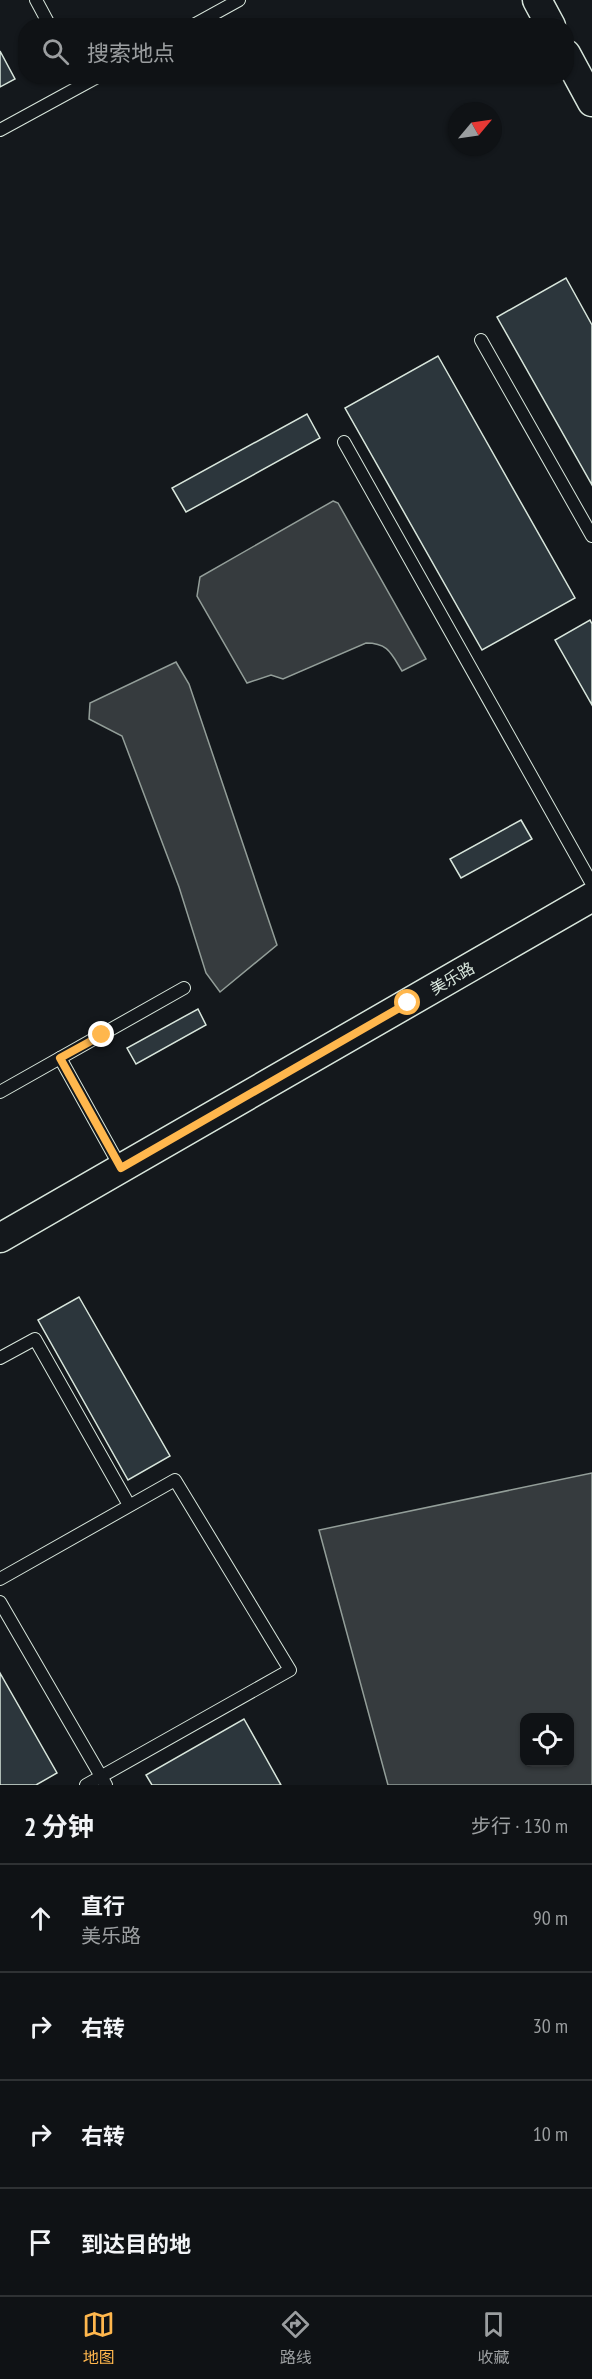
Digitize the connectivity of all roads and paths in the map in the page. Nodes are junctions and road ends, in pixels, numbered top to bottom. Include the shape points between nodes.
1 (36, 0) edge
2 (239, 0) edge
3 (537, 0) edge
4 (46, 18) edge
5 (206, 18) edge
6 (547, 18) edge
7 (574, 67) edge
8 (75, 84) edge
9 (592, 102) edge
10 (0, 130) edge
11 (481, 340) dead end
12 (344, 442) dead end
13 (592, 536) edge
14 (592, 884) edge
15 (592, 897) edge
16 (184, 988) dead end
17 (60, 1058) junction
18 (0, 1092) edge
19 (121, 1168) junction
20 (0, 1238) edge
21 (0, 1358) edge
22 (129, 1505) junction
23 (0, 1579) edge
24 (0, 1602) edge
25 (104, 1781) edge
26 (86, 1785) edge

1 - 4 lane
2 - 5 lane
3 - 6 street
7 - 9 street
8 - 10 lane
11 - 13 lane
12 - 14 lane
15 - 19 street, 美乐路
16 - 17 lane
17 - 18 lane
17 - 19 lane
19 - 20 street, 美乐路
21 - 22 lane via 35,1339
22 - 23 lane
22 - 25 lane via 175,1480 290,1670
24 - 25 lane
25 - 26 lane

